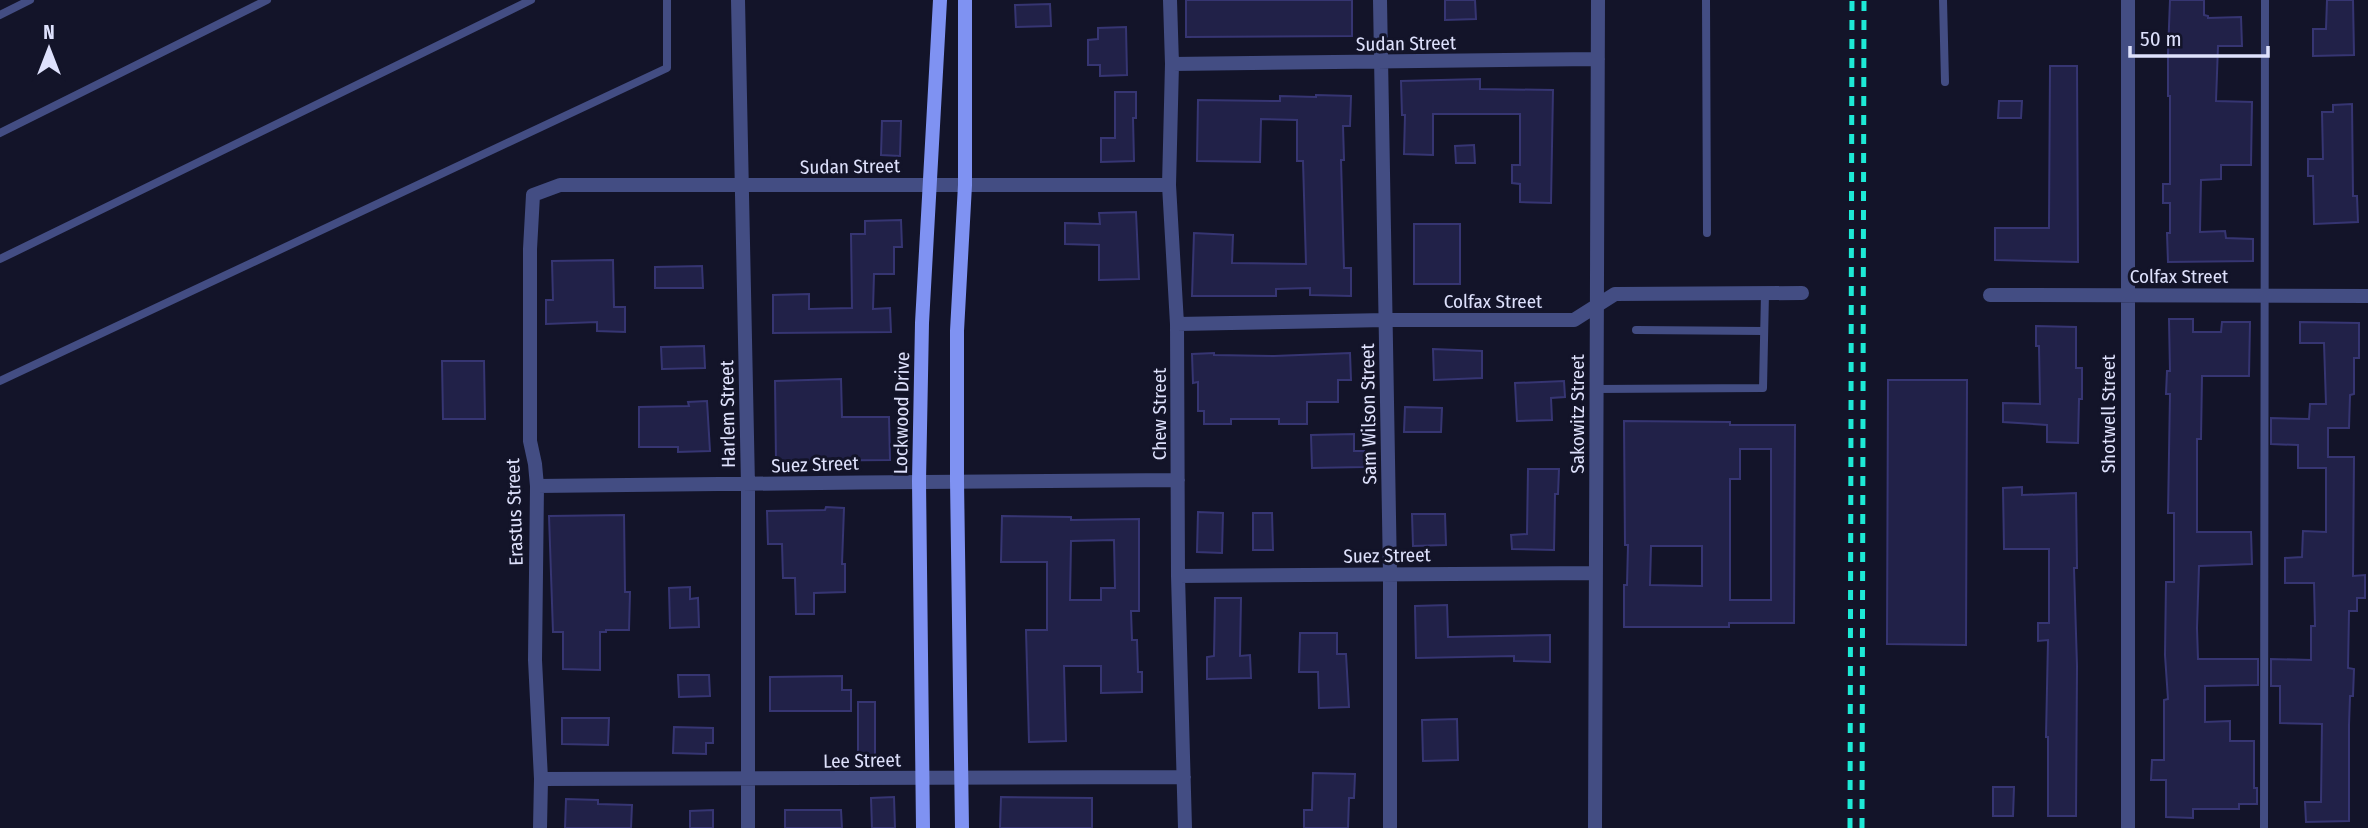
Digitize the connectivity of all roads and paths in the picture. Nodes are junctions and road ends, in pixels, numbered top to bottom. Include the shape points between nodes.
1 (30, 0) edge
2 (267, 0) edge
3 (531, 0) edge
4 (667, 0) edge
5 (738, 0) edge
6 (930, 0) edge
7 (940, 0) edge
8 (965, 0) edge
9 (977, 0) edge
10 (1170, 0) edge
11 (1380, 0) edge
12 (1598, 0) edge
13 (1706, 0) edge
14 (1943, 0) edge
15 (2128, 0) edge
16 (2264, 0) edge
17 (0, 15) edge
18 (966, 28) junction
19 (939, 33) junction
20 (1598, 59) junction
21 (1381, 63) junction
22 (1172, 64) junction
23 (1945, 82) dead end
24 (0, 133) edge
25 (929, 183) junction
26 (964, 185) junction
27 (1169, 185) junction
28 (741, 186) junction
29 (533, 195) joint
30 (1707, 233) dead end
31 (0, 259) edge
32 (1765, 293) junction
33 (1802, 293) dead end
34 (1990, 295) dead end
35 (2127, 295) junction
36 (2264, 296) junction
37 (2368, 296) edge
38 (1596, 305) junction
39 (1386, 320) junction
40 (1177, 324) junction
41 (1636, 330) dead end
42 (1764, 331) junction
43 (0, 381) edge
44 (1596, 389) junction
45 (957, 480) junction
46 (1178, 480) junction
47 (919, 481) junction
48 (748, 485) junction
49 (537, 486) junction
50 (1596, 573) junction
51 (1390, 574) junction
52 (1178, 576) junction
53 (1184, 777) junction
54 (923, 778) junction
55 (541, 779) junction
56 (961, 779) junction
57 (747, 780) junction
58 (540, 828) edge
59 (748, 828) edge
60 (923, 828) edge
61 (962, 828) edge
62 (1185, 828) edge
63 (1390, 828) edge
64 (1595, 828) edge
65 (2128, 828) edge
66 (2264, 828) edge

1 - 17 lane
2 - 24 lane
3 - 31 lane
4 - 43 lane via 667,68
5 - 28 street, Harlem Street
6 - 19 main road
7 - 19 main road, Lockwood Drive
8 - 18 main road
9 - 18 main road
10 - 22 street, Chew Street
11 - 21 street, Sam Wilson Street
12 - 20 street, Sakowitz Street
13 - 30 lane
14 - 23 lane
15 - 35 street, Shotwell Street
16 - 36 lane
18 - 26 main road
19 - 25 main road, Lockwood Drive
20 - 21 street, Sudan Street
20 - 38 street, Sakowitz Street
21 - 22 street, Sudan Street
21 - 39 street, Sam Wilson Street
22 - 27 street, Chew Street
25 - 26 street, Sudan Street
25 - 28 street, Sudan Street
25 - 47 main road, Lockwood Drive
26 - 27 street, Sudan Street
26 - 45 main road via 957,331
27 - 40 street, Chew Street
28 - 29 street, Sudan Street via 560,185
28 - 48 street, Harlem Street
29 - 49 street, Erastus Street via 530,441
32 - 33 street, Colfax Street
32 - 38 street, Colfax Street via 1615,294
32 - 42 lane
34 - 35 street, Colfax Street
35 - 36 street, Colfax Street
35 - 65 street, Shotwell Street
36 - 37 street, Colfax Street
36 - 66 lane
38 - 39 street, Colfax Street via 1574,320
38 - 44 street, Sakowitz Street
39 - 40 street, Colfax Street
39 - 51 street, Sam Wilson Street
40 - 46 street, Chew Street
41 - 42 lane
42 - 44 lane via 1763,388
44 - 50 street, Sakowitz Street
45 - 46 street, Suez Street
45 - 47 street, Suez Street
45 - 56 main road
46 - 52 street, Chew Street
47 - 48 street, Suez Street
47 - 54 main road, Lockwood Drive
48 - 49 street, Suez Street
48 - 57 street, Harlem Street
49 - 55 street, Erastus Street via 535,660
50 - 51 street, Suez Street
50 - 64 street, Sakowitz Street
51 - 52 street, Suez Street
51 - 63 street, Sam Wilson Street
52 - 53 street, Chew Street
53 - 56 street, Lee Street
53 - 62 street, Chew Street
54 - 56 street, Lee Street
54 - 57 street, Lee Street
54 - 60 main road, Lockwood Drive
55 - 57 street, Lee Street
55 - 58 street, Erastus Street
56 - 61 main road
57 - 59 street, Harlem Street

